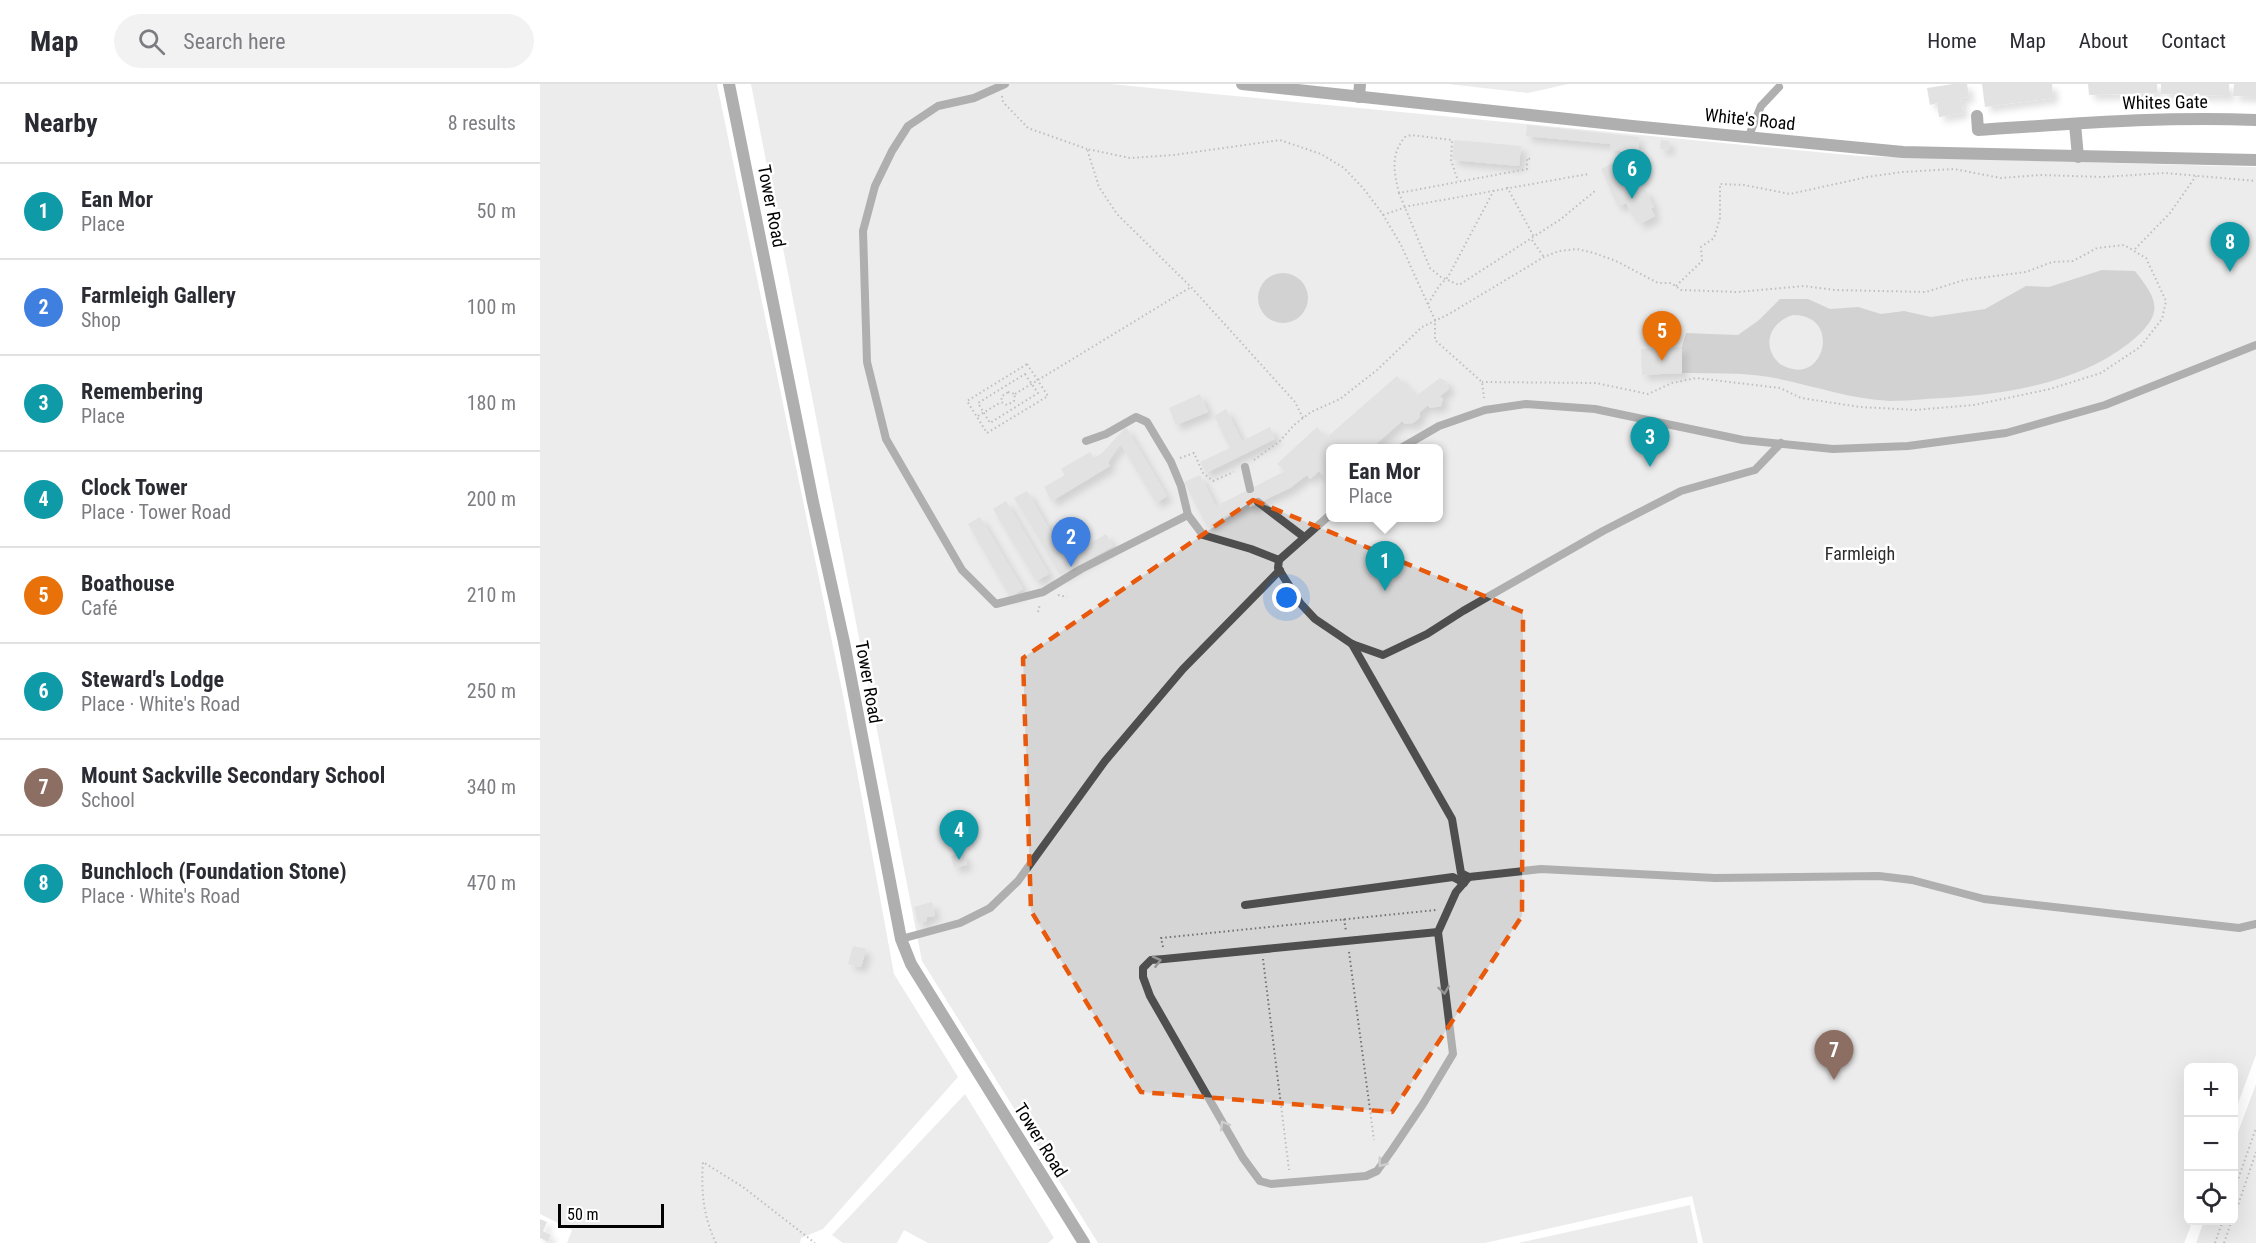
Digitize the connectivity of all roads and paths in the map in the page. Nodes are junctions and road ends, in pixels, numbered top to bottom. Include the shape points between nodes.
1 (729, 84) edge
2 (1242, 84) edge
3 (1360, 84) edge
4 (1003, 85) edge
5 (1779, 87) dead end
6 (1359, 98) junction
7 (1977, 116) dead end
8 (2256, 120) edge
9 (2075, 124) junction
10 (1748, 138) junction
11 (1087, 150) junction
12 (2078, 157) junction
13 (1530, 159) dead end
14 (2256, 160) edge
15 (1588, 174) dead end
16 (2196, 176) junction
17 (1458, 181) junction
18 (2256, 181) edge
19 (1507, 188) junction
20 (1494, 190) junction
21 (1595, 190) dead end
22 (1399, 193) junction
23 (1403, 207) junction
24 (1383, 215) junction
25 (1532, 238) junction
26 (2134, 249) junction
27 (1544, 257) junction
28 (1446, 279) junction
29 (1676, 286) junction
30 (1191, 287) junction
31 (1428, 304) junction
32 (1435, 320) junction
33 (2256, 345) edge
34 (1038, 380) junction
35 (1482, 382) junction
36 (1031, 384) junction
37 (1001, 388) junction
38 (1005, 394) junction
39 (1015, 394) junction
40 (1001, 402) junction
41 (1011, 402) junction
42 (1014, 408) junction
43 (1485, 410) junction
44 (984, 413) junction
45 (977, 417) junction
46 (1303, 418) junction
47 (1086, 441) dead end
48 (1781, 443) junction
49 (1408, 444) edge
50 (1171, 462) junction
51 (1245, 467) junction
52 (1250, 489) dead end
53 (1258, 502) dead end
54 (1188, 515) junction
55 (1326, 518) edge
56 (1304, 537) junction
57 (1279, 560) junction
58 (1280, 570) junction
59 (1352, 644) junction
60 (1467, 880) junction
61 (1245, 905) dead end
62 (1442, 909) dead end
63 (1344, 919) junction
64 (2256, 924) edge
65 (1438, 932) junction
66 (901, 939) junction
67 (1347, 940) junction
68 (1262, 950) junction
69 (1164, 958) junction
70 (2256, 1128) edge
71 (1374, 1140) dead end
72 (2256, 1152) edge
73 (2238, 1180) edge
74 (1290, 1182) junction
75 (2238, 1204) edge
76 (2222, 1225) edge
77 (2231, 1225) edge
78 (716, 1243) edge
79 (816, 1243) edge
80 (1083, 1243) edge
81 (2215, 1243) edge
82 (2224, 1243) edge

1 - 66 street, Tower Road
2 - 6 street, White's Road
3 - 6 street
4 - 11 path via 1003,102 1028,129
4 - 54 lane via 974,98 938,106 908,126 875,186 863,231 867,362 886,438 962,570 996,604 1043,592 1081,568
5 - 10 lane via 1761,106
6 - 10 street, White's Road
7 - 9 street, Whites Gate via 1978,130
8 - 9 street, Whites Gate
9 - 12 street
10 - 12 street, White's Road via 1903,152
11 - 24 path via 1130,158 1280,140 1321,154 1344,168
11 - 30 path via 1099,187 1117,214
12 - 14 street, White's Road
13 - 17 path via 1527,158 1527,169
15 - 19 path
16 - 18 path
16 - 26 path via 2170,213
16 - 29 path via 2165,173 2001,178 1954,169 1867,177 1790,194 1720,184 1720,218 1714,238 1701,247 1702,261
17 - 22 path
17 - 22 path via 1451,160 1452,140 1412,135 1405,137 1395,151
19 - 20 path
19 - 25 path
20 - 23 path
20 - 28 path
21 - 25 path
22 - 23 path
23 - 24 path
23 - 28 path via 1430,268
24 - 31 path
25 - 27 path
25 - 28 path via 1459,285
26 - 29 path via 2124,245 2097,248 2073,261 1964,280 1926,292 1804,286 1714,292 1681,290
26 - 35 path via 2146,258 2166,301 2162,319 2140,347 2101,373 2050,389 1974,405 1915,410 1860,407 1801,398 1780,388 1696,378 1648,394 1596,383
27 - 29 path via 1577,249 1616,261 1658,283
27 - 32 path
28 - 31 path
30 - 34 path
30 - 46 path via 1294,402
31 - 32 path
32 - 35 path via 1436,340
32 - 46 path via 1340,399
33 - 48 lane via 2105,405 2006,433 1908,446 1833,449
34 - 36 path
34 - 45 path via 1048,396 997,427 987,433
34 - 45 path via 1028,364 1017,370 967,401
35 - 43 path
36 - 37 path via 1025,374
36 - 39 path
36 - 42 path via 1038,393
37 - 38 path
37 - 44 path via 978,403
38 - 39 path
38 - 40 path
39 - 41 path
40 - 41 path
40 - 44 path
41 - 42 path
42 - 44 path via 990,423
43 - 48 lane via 1526,404 1595,409 1743,440
43 - 49 lane via 1439,426
44 - 45 path
46 - 51 path
47 - 50 lane via 1136,417 1147,422
48 - 59 lane via 1755,470 1681,490 1395,650 1383,655
50 - 51 path via 1194,453 1203,473 1214,482
50 - 54 lane
51 - 52 lane
53 - 56 lane
54 - 57 lane via 1203,535
55 - 56 lane
56 - 57 lane
57 - 58 lane
58 - 59 lane via 1315,619
58 - 66 lane via 1169,686 1105,761 1018,881 990,908 960,923
59 - 60 lane via 1452,819 1461,873
60 - 61 lane via 1453,877
60 - 64 lane via 1541,869 1715,878 1879,876 1912,880 1984,899 2239,928
60 - 65 lane via 1456,892
62 - 63 path
63 - 67 path
63 - 69 path via 1161,938
65 - 67 lane
65 -> 74 lane via 1453,1054 1443,1072 1377,1171 1366,1176
66 - 80 street, Tower Road via 910,964
67 - 68 lane
67 - 71 path
68 - 69 lane
68 - 74 path
74 -> 69 lane via 1260,1181 1250,1171 1150,996 1143,968 1150,960
70 - 73 path
72 - 75 path
76 - 81 path
77 - 82 path
78 - 79 path via 708,1226 701,1190 703,1162

